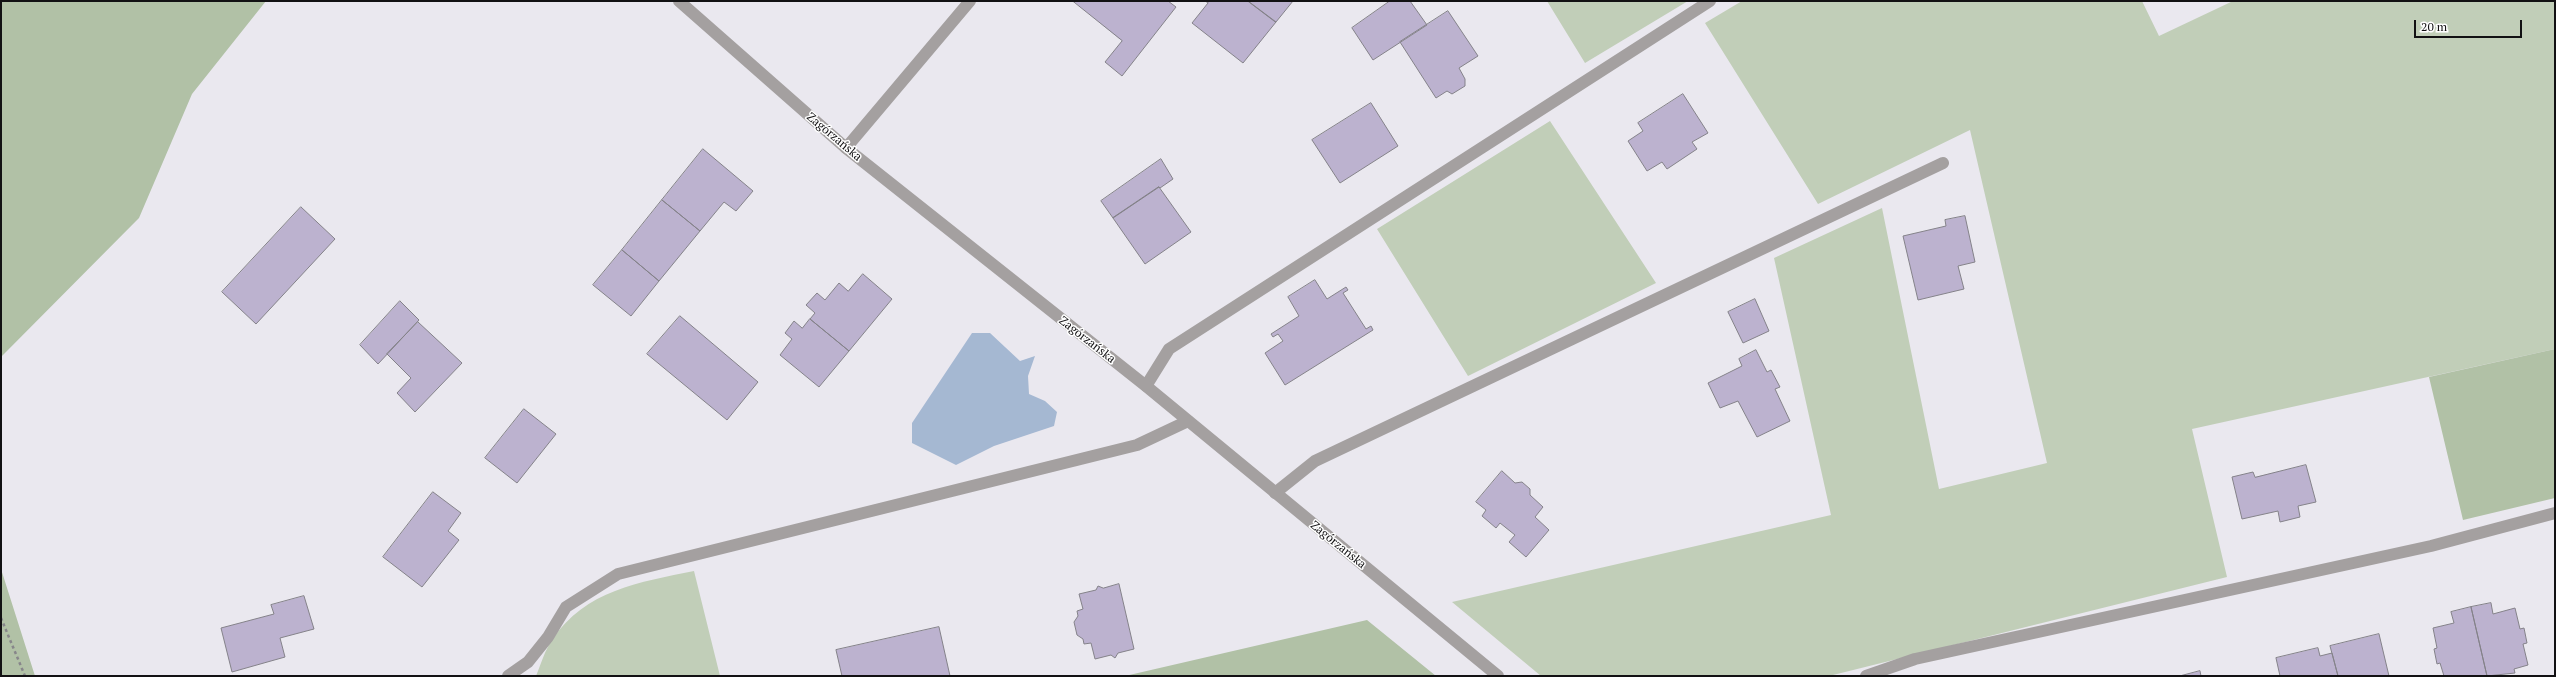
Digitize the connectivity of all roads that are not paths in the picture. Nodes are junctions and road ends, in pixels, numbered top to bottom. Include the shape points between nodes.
1 (679, 1) edge
2 (970, 1) edge
3 (1710, 1) edge
4 (846, 148) junction
5 (1943, 163) dead end
6 (1146, 386) junction
7 (1188, 421) junction
8 (1275, 493) junction
9 (2555, 513) edge
10 (508, 676) edge
11 (1498, 676) edge
12 (1866, 676) edge

1 - 4 street, Zagórzańska
2 - 4 street
3 - 6 street via 1169,348
4 - 6 street, Zagórzańska
5 - 8 street via 1315,461
6 - 7 street, Zagórzańska
7 - 8 street, Zagórzańska
7 - 10 street via 1137,445 618,574 566,607 548,637 528,662
8 - 11 street, Zagórzańska
9 - 12 street via 2423,548 1915,659

